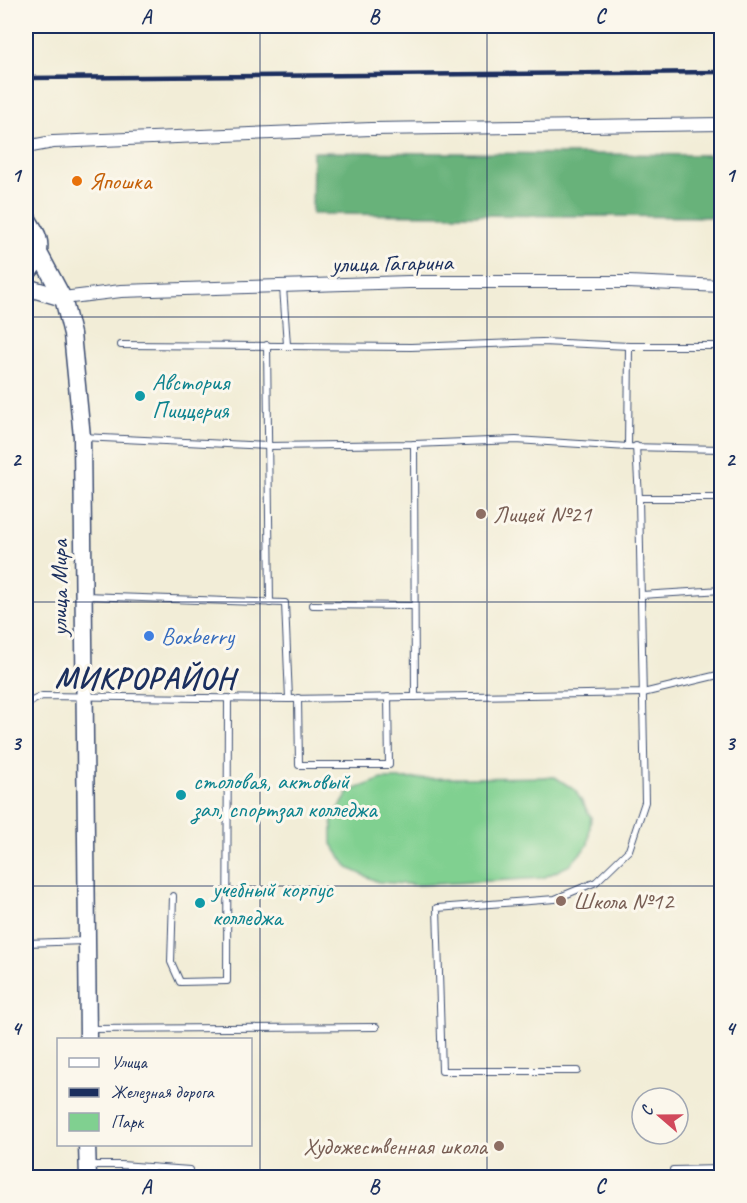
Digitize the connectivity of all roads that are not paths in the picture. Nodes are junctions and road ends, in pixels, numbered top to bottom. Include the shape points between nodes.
1 (722, 124) edge
2 (26, 147) edge
3 (26, 218) edge
4 (39, 253) junction
5 (26, 274) edge
6 (722, 286) edge
7 (26, 287) edge
8 (284, 287) junction
9 (63, 298) junction
10 (121, 345) dead end
11 (267, 345) junction
12 (287, 345) junction
13 (629, 346) junction
14 (722, 346) edge
15 (82, 437) junction
16 (414, 444) junction
17 (268, 446) junction
18 (632, 447) junction
19 (722, 449) edge
20 (639, 498) junction
21 (722, 498) edge
22 (722, 590) edge
23 (641, 595) junction
24 (83, 596) junction
25 (270, 603) junction
26 (313, 605) dead end
27 (414, 606) junction
28 (722, 675) edge
29 (643, 693) junction
30 (83, 697) junction
31 (388, 697) junction
32 (415, 697) junction
33 (228, 698) junction
34 (298, 698) junction
35 (289, 699) junction
36 (26, 704) edge
37 (173, 896) dead end
38 (86, 941) junction
39 (26, 943) edge
40 (376, 1027) dead end
41 (88, 1034) edge
42 (577, 1071) dead end
43 (87, 1146) edge
44 (722, 1169) edge
45 (88, 1171) edge
46 (190, 1178) edge
47 (673, 1178) edge

1 - 2 street via 371,129 53,142
3 - 4 main road, улица Мира via 35,230
4 - 5 main road
4 - 9 main road, улица Мира
6 - 8 street, улица Гагарина via 409,282
7 - 9 main road
8 - 9 street, улица Гагарина via 121,291
8 - 12 lane
9 - 15 main road, улица Мира via 72,334
10 - 11 lane
11 - 12 lane
11 - 17 lane
12 - 13 lane via 411,347 542,342
13 - 14 lane
13 - 18 lane
15 - 17 lane
15 - 24 main road, улица Мира
16 - 17 lane
16 - 18 lane via 516,440
16 - 27 lane
17 - 25 lane
18 - 19 lane
18 - 20 lane
20 - 21 lane
20 - 23 lane
22 - 23 lane
23 - 29 lane
24 - 25 lane
24 - 30 main road, улица Мира
25 - 35 lane via 285,603
26 - 27 lane
27 - 32 lane
28 - 29 lane
29 - 32 lane
29 - 42 lane via 645,802 629,850 596,882 555,899 437,908 442,1071
30 - 33 lane
30 - 36 lane via 42,696
30 - 38 main road, улица Мира
31 - 32 lane
31 - 34 lane
31 - 34 lane via 388,765 299,765
33 - 35 lane
33 - 37 lane via 227,981 180,982 171,962
34 - 35 lane
38 - 39 lane
38 - 41 main road, улица Мира
40 - 41 lane
43 - 45 main road
44 - 47 lane via 673,1170
45 - 46 lane via 121,1165 190,1170

